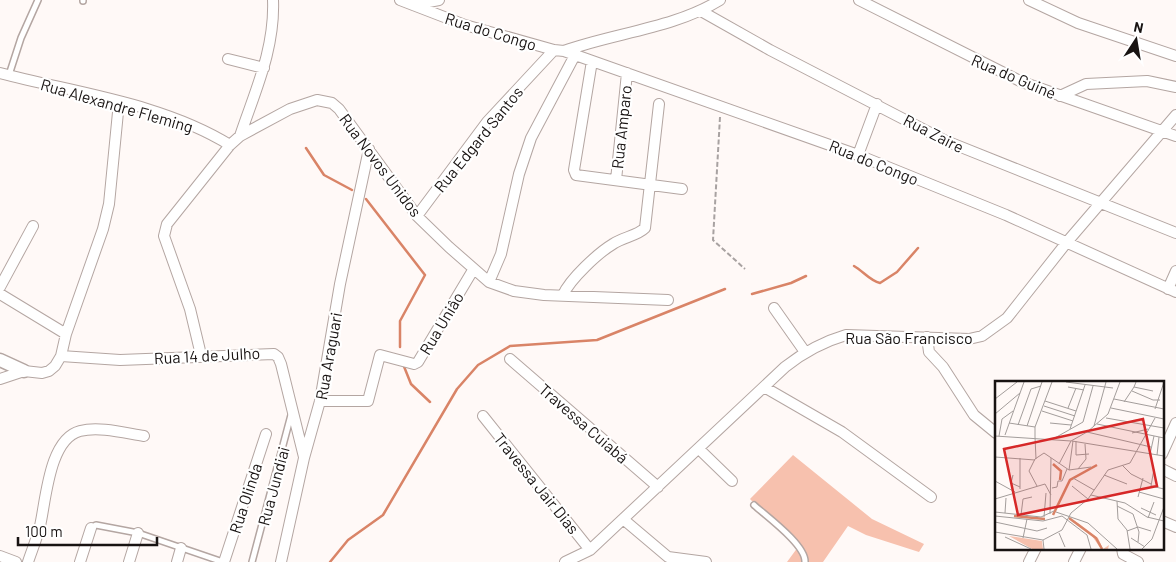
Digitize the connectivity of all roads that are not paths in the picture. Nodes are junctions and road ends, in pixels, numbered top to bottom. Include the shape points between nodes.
1 (38, 0) edge
2 (273, 0) edge
3 (400, 0) edge
4 (439, 0) edge
5 (720, 0) edge
6 (859, 0) edge
7 (1029, 0) edge
8 (412, 6) junction
9 (702, 11) junction
10 (559, 50) junction
11 (575, 55) junction
12 (1176, 56) edge
13 (228, 60) dead end
14 (592, 61) junction
15 (264, 68) junction
16 (627, 73) junction
17 (4, 74) edge
18 (1176, 86) edge
19 (1060, 96) junction
20 (119, 102) junction
21 (659, 104) dead end
22 (877, 104) junction
23 (1176, 115) edge
24 (1162, 130) junction
25 (240, 136) junction
26 (1176, 136) edge
27 (230, 145) junction
28 (369, 149) junction
29 (858, 155) junction
30 (616, 180) junction
31 (650, 185) junction
32 (682, 189) dead end
33 (1100, 202) junction
34 (417, 216) junction
35 (33, 226) dead end
36 (1176, 233) edge
37 (1067, 242) junction
38 (474, 270) junction
39 (1176, 271) edge
40 (489, 282) junction
41 (1172, 291) edge
42 (0, 292) edge
43 (563, 295) junction
44 (668, 300) dead end
45 (774, 308) dead end
46 (66, 334) junction
47 (927, 337) junction
48 (805, 352) junction
49 (201, 355) junction
50 (61, 356) junction
51 (510, 359) dead end
52 (0, 360) edge
53 (24, 371) junction
54 (0, 379) edge
55 (764, 386) junction
56 (320, 401) junction
57 (292, 410) junction
58 (483, 416) dead end
59 (1176, 423) edge
60 (995, 432) edge
61 (266, 434) dead end
62 (144, 436) dead end
63 (699, 448) junction
64 (1164, 450) edge
65 (304, 458) junction
66 (1164, 470) edge
67 (1176, 476) edge
68 (732, 481) dead end
69 (658, 487) junction
70 (931, 496) dead end
71 (754, 505) dead end
72 (623, 519) junction
73 (1164, 521) edge
74 (1176, 527) edge
75 (91, 528) joint
76 (138, 533) junction
77 (181, 548) junction
78 (590, 550) junction
79 (1035, 550) edge
80 (1080, 550) edge
81 (1122, 550) edge
82 (0, 556) edge
83 (16, 562) edge
84 (28, 562) edge
85 (80, 562) edge
86 (129, 562) edge
87 (177, 562) edge
88 (224, 562) edge
89 (252, 562) edge
90 (281, 562) edge
91 (565, 562) edge
92 (706, 562) edge
93 (805, 562) edge
94 (1029, 562) edge
95 (1074, 562) edge
96 (1138, 562) edge

1 - 17 lane
2 - 15 street via 273,32
3 - 8 street, Rua do Congo
4 - 8 street
5 - 9 street
6 - 19 street, Rua do Guiné via 1022,82
7 - 12 street via 1078,22
8 - 10 street, Rua do Congo via 465,25
9 - 10 street
9 - 22 street, Rua Zaire via 770,50
10 - 11 street, Rua do Congo
10 - 34 street, Rua Edgard Santos via 487,122
11 - 14 street, Rua do Congo
11 - 40 street via 531,138 519,174 501,254
13 - 15 street
14 - 16 street, Rua do Congo
14 - 30 street via 574,170 576,175
15 - 25 street
16 - 29 street, Rua do Congo
16 - 30 street, Rua Amparo
17 - 20 street, Rua Alexandre Fleming
18 - 19 street via 1147,81 1086,84
19 - 24 street, Rua do Guiné
20 - 27 street, Rua Alexandre Fleming via 199,128
20 - 46 street via 109,204
21 - 31 street
22 - 29 street
22 - 33 street, Rua Zaire via 955,145
23 - 24 street, Rua São Francisco
24 - 26 street, Rua do Guiné
24 - 33 street, Rua São Francisco
25 - 27 street, Rua Novos Unidos
25 - 28 street, Rua Novos Unidos via 290,109 324,100 339,109
27 - 49 street, Rua Novos Unidos via 172,217 164,236 190,309
28 - 34 street, Rua Novos Unidos
28 - 56 street, Rua Araguari via 340,284
29 - 37 street, Rua do Congo
30 - 31 street
31 - 32 street
31 - 43 street via 644,230 603,251 575,276
33 - 36 street, Rua Zaire
33 - 37 street, Rua São Francisco
34 - 38 street, Rua Novos Unidos
35 - 42 street
37 - 41 street, Rua do Congo
37 - 47 street, Rua São Francisco via 1007,318 992,331 969,339
38 - 40 street, Rua Novos Unidos
38 - 56 street, Rua Uniâo via 418,362 414,364 380,355 368,401
39 - 41 street
40 - 43 street, Rua Novos Unidos via 514,291
42 - 46 street
43 - 44 street, Rua Novos Unidos
45 - 48 street
46 - 50 street
47 - 48 street, Rua São Francisco via 846,335
47 - 60 street via 929,352 943,367 974,415
48 - 55 street, Rua São Francisco
49 - 50 street, Rua 14 de Julho via 120,360
49 - 57 street, Rua 14 de Julho via 274,354 281,364
50 - 53 street via 49,371
51 - 69 street, Travessa Cuiabá
52 - 53 street
53 - 54 street
55 - 63 street, Rua São Francisco
55 - 70 street via 842,432
56 - 65 street, Rua Araguari
57 - 65 street, Rua 14 de Julho
57 - 89 lane, Rua Jundiai
58 - 78 street, Travessa Jair Dias
59 - 64 street
61 - 88 street, Rua Olinda
62 - 84 street via 90,429 79,431 67,440 54,459
63 - 68 street
63 - 69 street, Rua São Francisco
65 - 90 street, Rua Araguari
66 - 67 street
69 - 72 street, Rua São Francisco
71 - 93 lane via 802,551
72 - 78 street, Rua São Francisco
72 - 92 street via 668,557
73 - 74 street
75 - 76 lane via 96,525
75 - 85 street
76 - 77 lane
76 - 86 street
77 - 87 street
77 - 88 lane
78 - 91 street, Rua São Francisco
79 - 94 street
80 - 95 street
81 - 96 street via 1123,554
82 - 83 street

